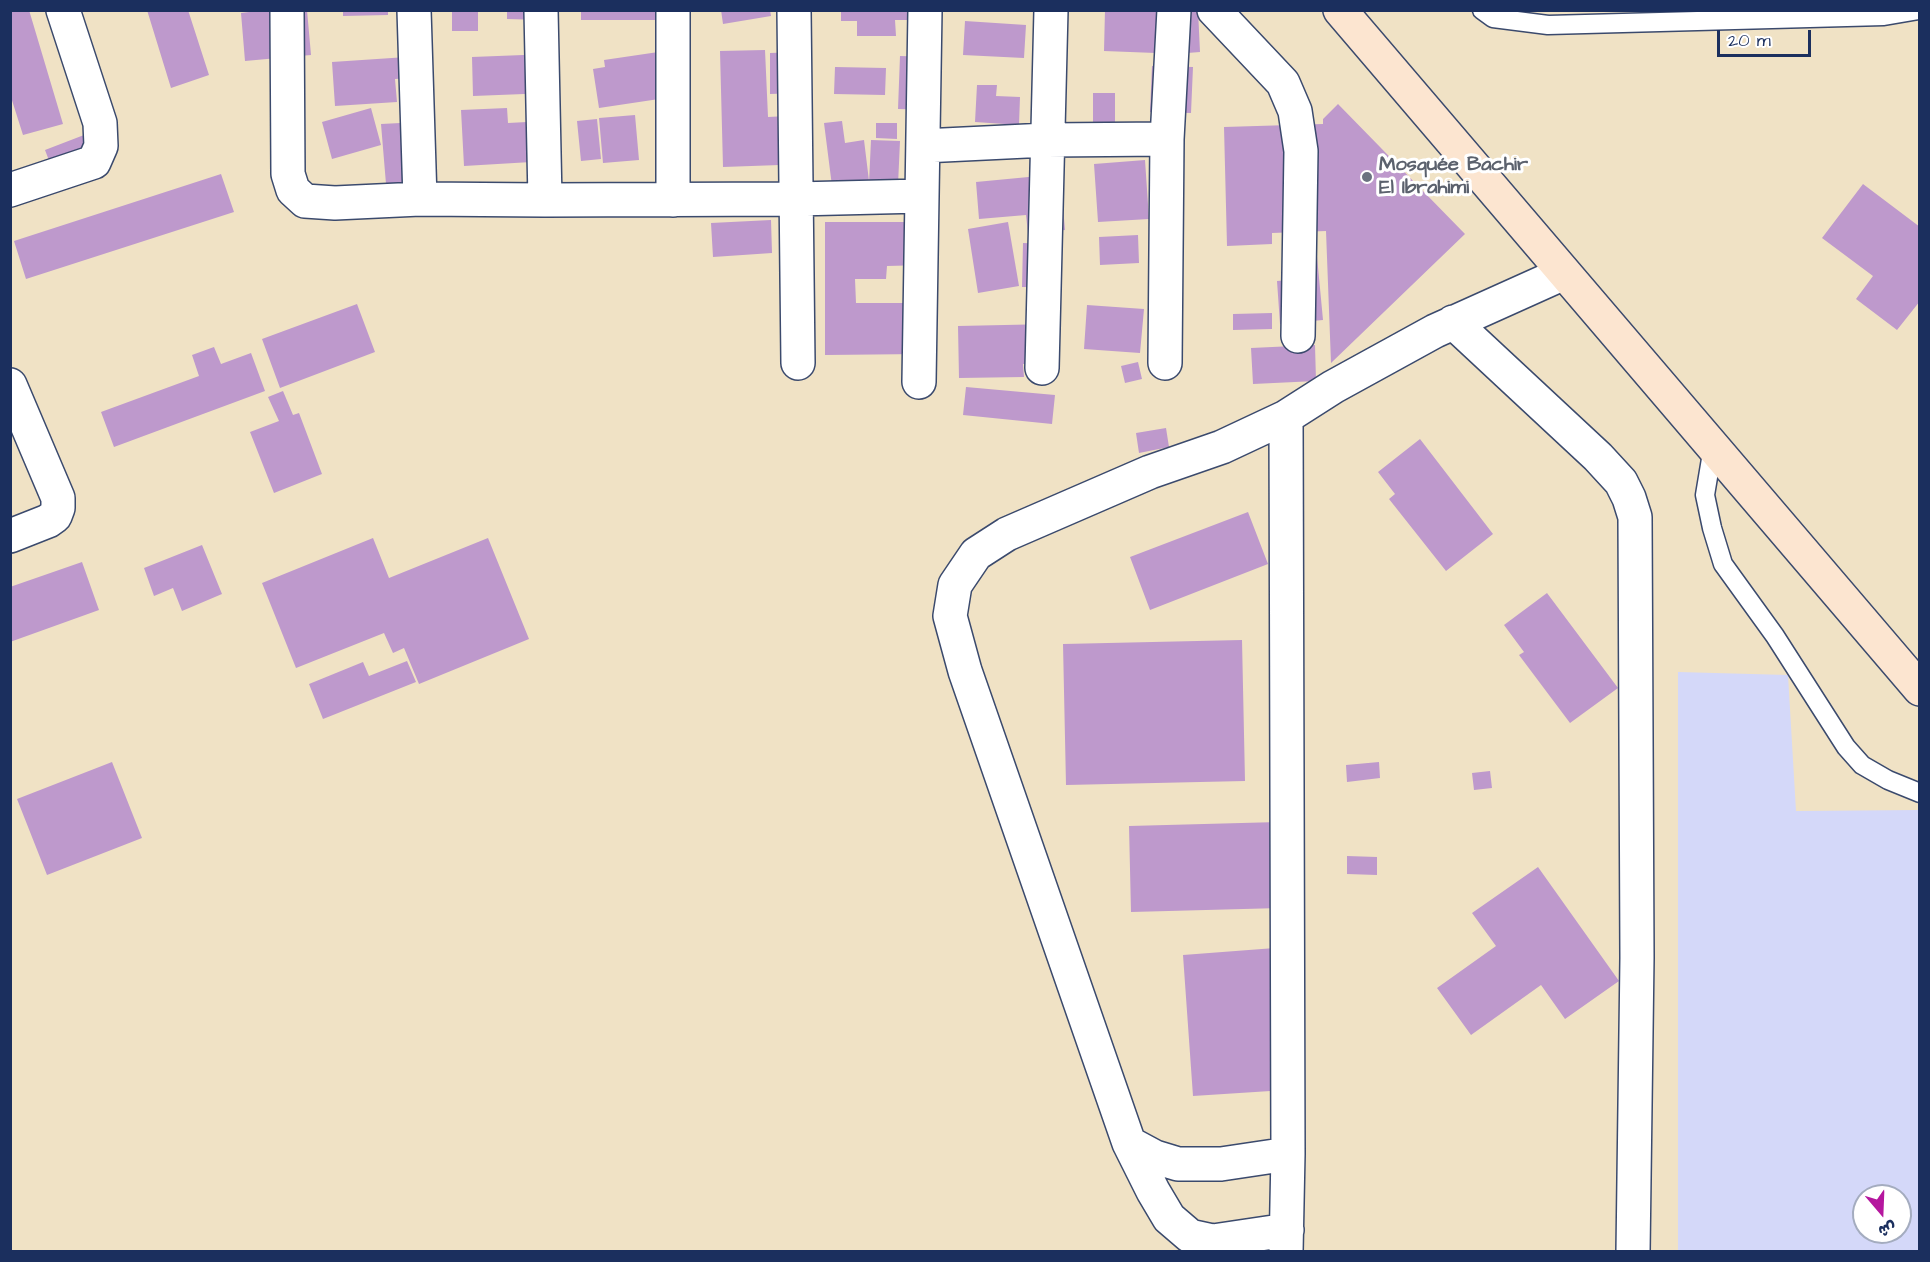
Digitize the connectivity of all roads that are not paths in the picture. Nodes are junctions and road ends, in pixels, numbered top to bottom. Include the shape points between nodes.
1 (63, 10) edge
2 (287, 10) edge
3 (414, 10) edge
4 (541, 10) edge
5 (673, 10) edge
6 (794, 10) edge
7 (925, 10) edge
8 (1051, 10) edge
9 (1174, 10) edge
10 (1214, 10) edge
11 (1340, 10) edge
12 (1482, 10) edge
13 (1919, 10) edge
14 (1720, 16) edge
15 (1167, 139) junction
16 (1047, 140) junction
17 (923, 146) junction
18 (10, 190) edge
19 (922, 196) junction
20 (420, 199) junction
21 (796, 199) junction
22 (546, 200) junction
23 (673, 200) junction
24 (1564, 273) junction
25 (1453, 322) junction
26 (1298, 336) dead end
27 (798, 363) dead end
28 (1165, 363) dead end
29 (1042, 368) dead end
30 (919, 382) dead end
31 (10, 385) edge
32 (1286, 417) junction
33 (1713, 447) junction
34 (10, 536) edge
35 (1920, 689) edge
36 (1920, 793) edge
37 (1129, 1143) junction
38 (1287, 1154) junction
39 (1287, 1241) edge
40 (1633, 1251) edge

1 - 18 street via 100,123 101,146 93,162
2 - 20 street via 288,174 293,190 305,201
3 - 20 street
4 - 22 street
5 - 23 street
6 - 21 street
7 - 17 street
8 - 16 street
9 - 15 street
10 - 26 street via 1283,83 1295,111 1301,151
11 - 24 main road
12 - 14 lane via 1493,18 1548,25
13 - 14 lane via 1884,16
15 - 16 street
15 - 28 street
16 - 17 street
16 - 29 street
17 - 19 street
19 - 21 street
19 - 30 street
20 - 22 street
21 - 23 street
21 - 27 street
22 - 23 street
24 - 25 street
24 - 33 main road
25 - 32 street
25 - 40 street via 1598,457 1621,482 1635,518 1637,958
31 - 34 street via 58,498 55,516
32 - 37 street via 1007,534 976,554 956,585 950,616 965,671
32 - 38 street
33 - 35 main road
33 - 36 lane via 1705,495 1723,564 1846,747 1862,765
37 - 38 street via 1178,1164 1221,1164
37 - 39 street via 1169,1218 1190,1236 1213,1241
38 - 39 street

